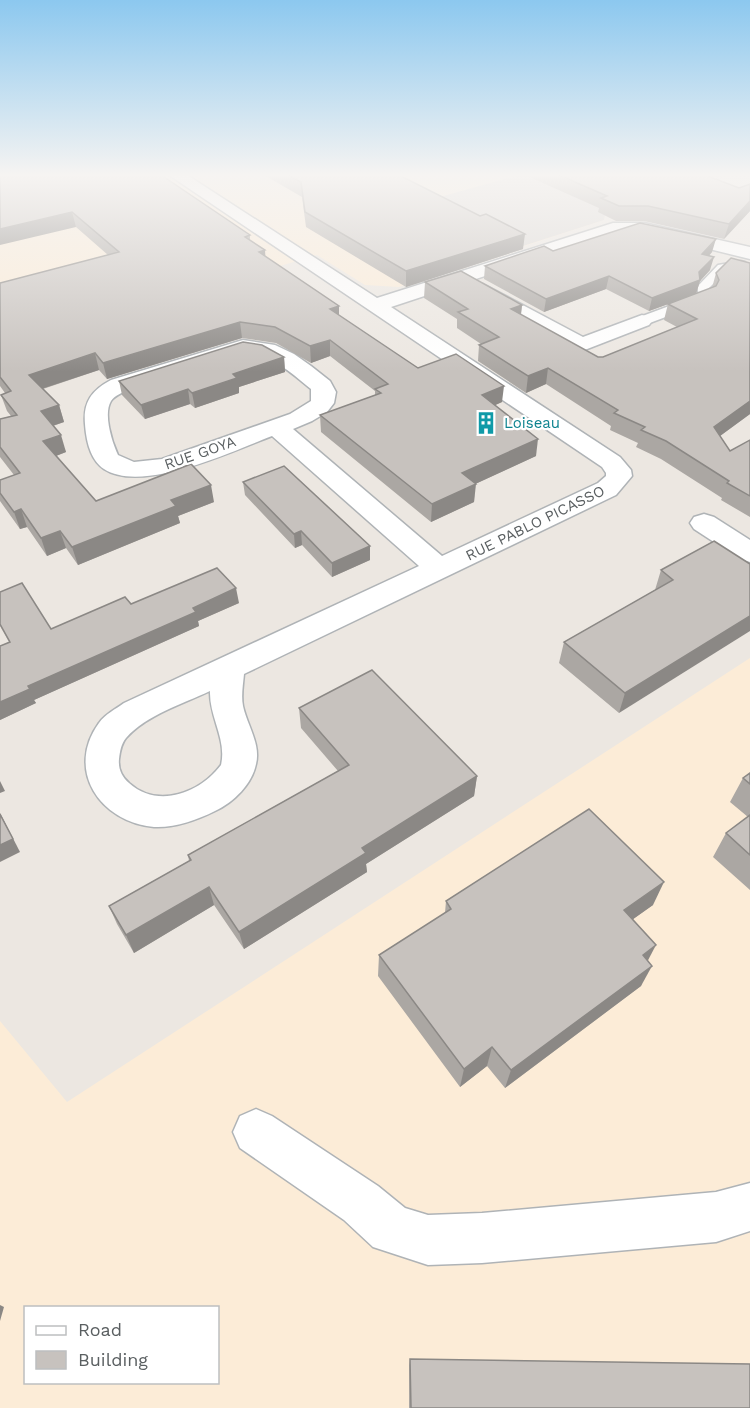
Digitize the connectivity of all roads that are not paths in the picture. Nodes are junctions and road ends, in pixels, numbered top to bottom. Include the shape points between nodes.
1 (276, 241) edge
2 (574, 241) edge
3 (687, 241) edge
4 (748, 259) edge
5 (461, 277) junction
6 (374, 306) junction
7 (642, 321) joint
8 (276, 427) junction
9 (704, 523) dead end
10 (750, 553) edge
11 (440, 569) junction
12 (229, 669) junction
13 (256, 1132) dead end
14 (750, 1207) edge

1 - 6 street, RUE PABLO PICASSO
2 - 5 street
3 - 4 street
4 - 7 lane via 722,268 703,287 706,297
5 - 6 street
5 - 7 street via 582,345
6 - 11 street, RUE PABLO PICASSO via 618,469 620,474 607,489
8 - 8 street, RUE GOYA via 315,411 326,393 278,352 258,347 227,350 119,385 100,398 97,406 104,454 110,462 132,469 171,464
8 - 11 street
9 - 10 street
11 - 12 street, RUE PABLO PICASSO
12 - 12 street, RUE PABLO PICASSO via 136,712 112,730 101,751 101,767 107,784 121,801 144,810 170,812 197,804 224,788 239,764 239,741 226,699
13 - 14 street via 361,1203 391,1229 428,1240 716,1217

